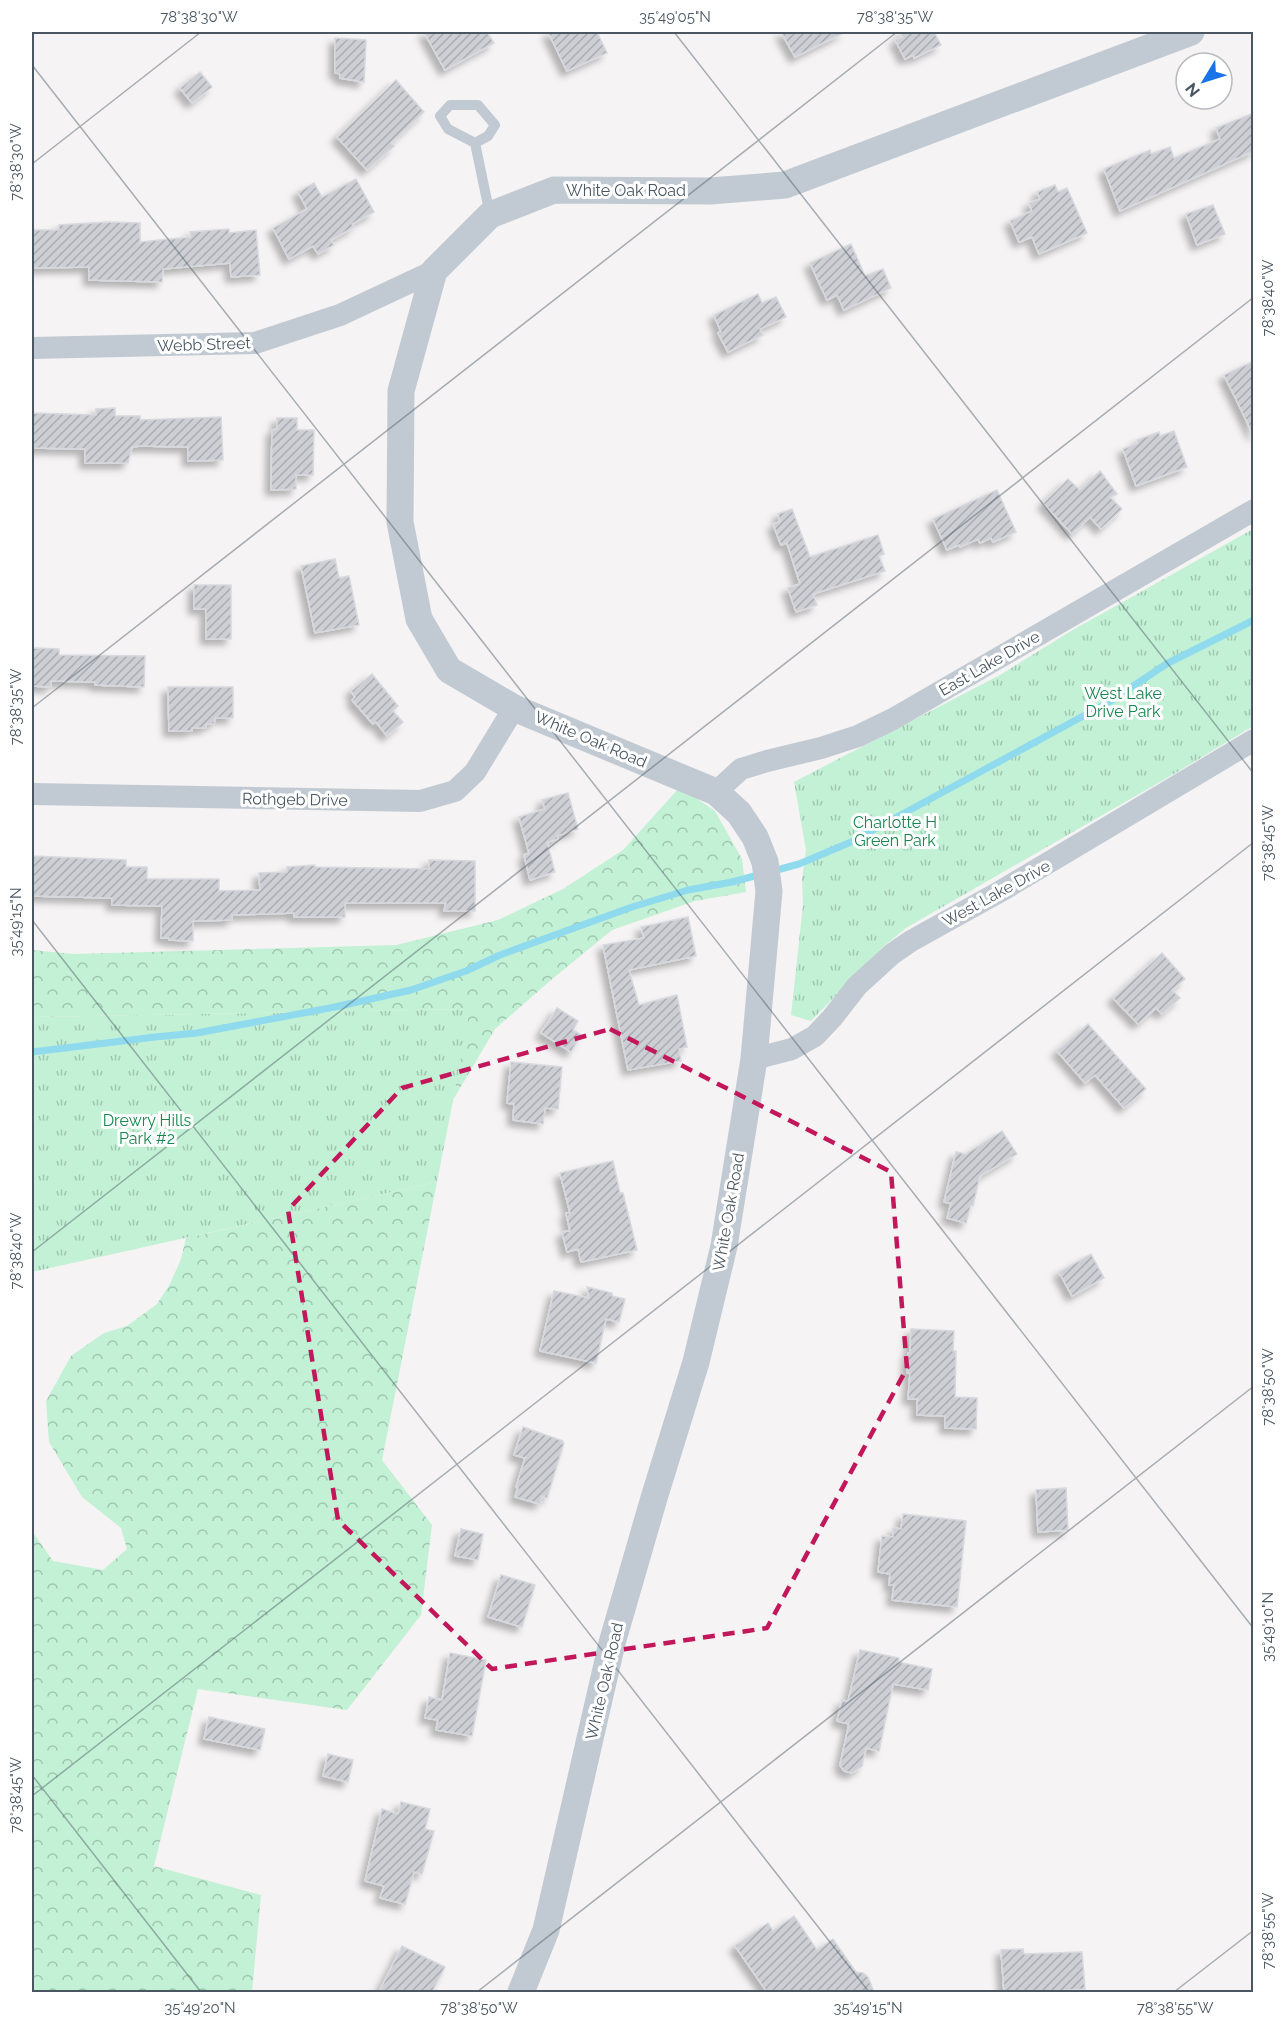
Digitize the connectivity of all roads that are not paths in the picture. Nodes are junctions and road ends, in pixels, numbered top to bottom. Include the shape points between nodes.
1 (1191, 32) edge
2 (475, 143) junction
3 (490, 215) junction
4 (434, 271) junction
5 (32, 348) edge
6 (1254, 510) edge
7 (514, 708) junction
8 (1254, 740) edge
9 (717, 792) junction
10 (32, 794) edge
11 (754, 1059) junction
12 (520, 1992) edge

1 - 3 street, White Oak Road via 785,185 710,191 554,190
2 - 2 lane via 448,129 440,116 450,105 478,105 495,125 488,136
2 - 3 lane
3 - 4 street, White Oak Road
4 - 5 street, Webb Street via 340,315 255,343
4 - 7 street, White Oak Road via 401,391 400,522 419,619 449,670
6 - 9 street, East Lake Drive via 893,719 858,736 741,769
7 - 9 street, White Oak Road
7 - 10 street, Rothgeb Drive via 475,772 455,791 420,801
8 - 11 street, West Lake Drive via 911,941 857,986 815,1036 792,1049
9 - 11 street, White Oak Road via 739,813 765,862 769,891
11 - 12 street, White Oak Road via 724,1246 707,1320 612,1643 546,1930

